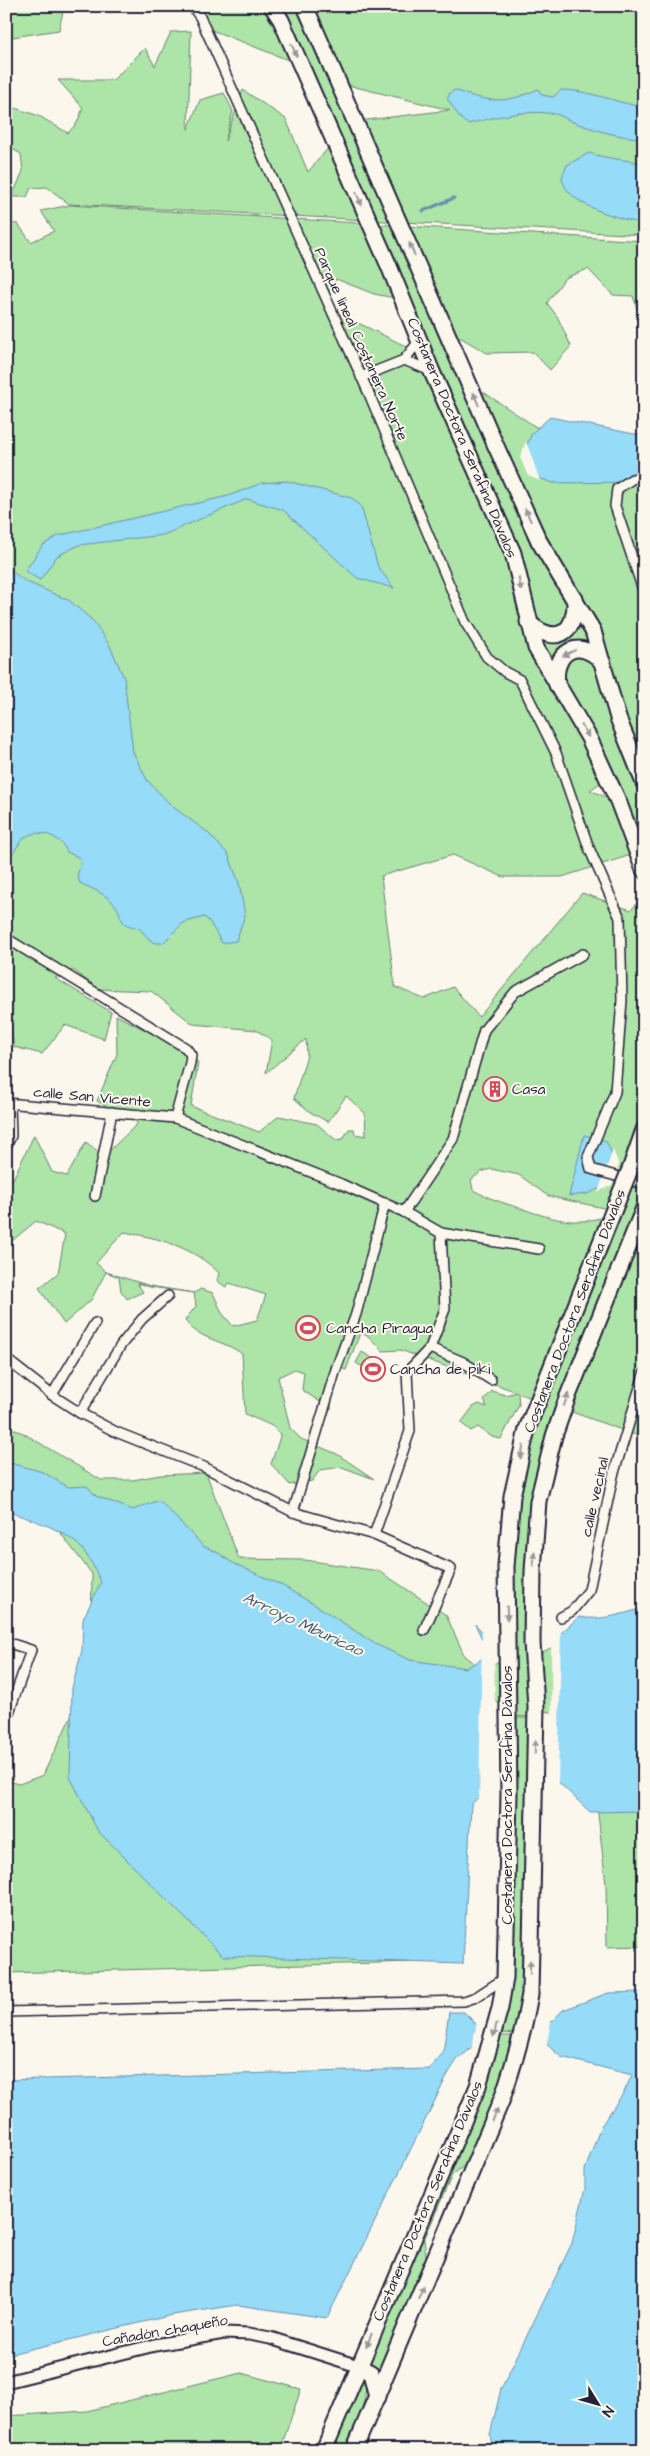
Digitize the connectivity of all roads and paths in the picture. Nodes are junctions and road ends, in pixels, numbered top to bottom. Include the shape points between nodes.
1 (192, 6) edge
2 (272, 6) edge
3 (305, 6) edge
4 (420, 340) junction
5 (404, 360) junction
6 (432, 372) junction
7 (361, 377) junction
8 (644, 476) edge
9 (644, 594) edge
10 (574, 599) junction
11 (528, 622) junction
12 (603, 662) junction
13 (557, 685) junction
14 (644, 783) edge
15 (644, 870) edge
16 (6, 938) edge
17 (584, 954) dead end
18 (8, 1104) edge
19 (112, 1112) junction
20 (175, 1118) junction
21 (644, 1130) edge
22 (6, 1147) edge
23 (644, 1184) edge
24 (95, 1196) dead end
25 (385, 1203) junction
26 (644, 1208) edge
27 (404, 1212) junction
28 (442, 1233) junction
29 (539, 1249) dead end
30 (168, 1296) dead end
31 (96, 1323) dead end
32 (430, 1348) junction
33 (6, 1359) edge
34 (644, 1374) edge
35 (491, 1380) dead end
36 (52, 1395) junction
37 (80, 1413) junction
38 (293, 1512) junction
39 (374, 1535) junction
40 (561, 1617) dead end
41 (424, 1630) dead end
42 (6, 1642) edge
43 (6, 1721) edge
44 (504, 1978) junction
45 (6, 2012) edge
46 (358, 2366) junction
47 (6, 2382) edge
48 (377, 2397) junction
49 (324, 2450) edge
50 (354, 2450) edge

1 - 7 street, Parque lineal Costanera Norte via 204,26
2 -> 4 highway, Costanera Doctora Serafina Dávalos via 285,29
10 -> 3 highway, Costanera Doctora Serafina Dávalos via 539,541
4 - 5 street
4 - 6 highway, Costanera Doctora Serafina Dávalos
5 - 6 street
5 - 7 street
6 -> 11 highway, Costanera Doctora Serafina Dávalos via 513,553
7 - 23 street, Parque lineal Costanera Norte via 465,622 487,657 520,680 556,753 589,848 620,918 622,1000 616,1092 588,1157 588,1164 591,1169
8 - 9 street via 632,478 617,489 615,506
10 - 11 highway via 575,613 571,623 558,635 548,636
10 - 12 highway, Costanera Doctora Serafina Dávalos via 593,631
11 - 13 highway, Costanera Doctora Serafina Dávalos via 536,648
12 -> 13 highway via 587,650 576,649 566,653 557,666
12 - 14 highway, Costanera Doctora Serafina Dávalos via 618,718
13 -> 15 highway, Costanera Doctora Serafina Dávalos via 589,738 618,800
16 - 20 street via 186,1048 191,1055 190,1063
17 - 27 street via 515,992 484,1030 453,1139
18 - 19 street, calle San Vicente
18 - 22 street via 11,1136
19 - 20 street, calle San Vicente
19 - 24 street
20 - 25 street, calle San Vicente
21 -> 44 highway, Costanera Doctora Serafina Dávalos, bridge via 527,1430 512,1496 506,1566 509,1793
25 - 27 street, calle San Vicente
25 - 38 street via 356,1314
48 -> 26 highway, Costanera Doctora Serafina Dávalos via 502,2098 526,2015 530,1994 536,1707 532,1642 533,1571 538,1501 568,1396
27 - 28 street, calle San Vicente
28 - 29 street, calle San Vicente
28 - 32 street via 445,1309
30 - 37 street via 142,1319 121,1345
31 - 36 street
32 - 35 street via 464,1362
32 - 39 street via 407,1372 410,1431
33 - 36 street
34 - 40 street, calle vecinal via 613,1476 589,1590 572,1611
36 - 37 street
37 - 38 street via 138,1442 204,1466
38 - 39 street
39 - 41 street via 451,1568
42 - 43 street via 31,1650
44 - 45 street via 476,1997 464,2001
44 -> 46 highway, Costanera Doctora Serafina Dávalos via 490,2051 478,2086
46 - 47 main road, Cañadón chaqueño via 270,2338 224,2333 155,2345
46 - 48 highway via 371,2373
46 - 49 highway, Costanera Doctora Serafina Dávalos
48 - 50 highway, Costanera Doctora Serafina Dávalos

